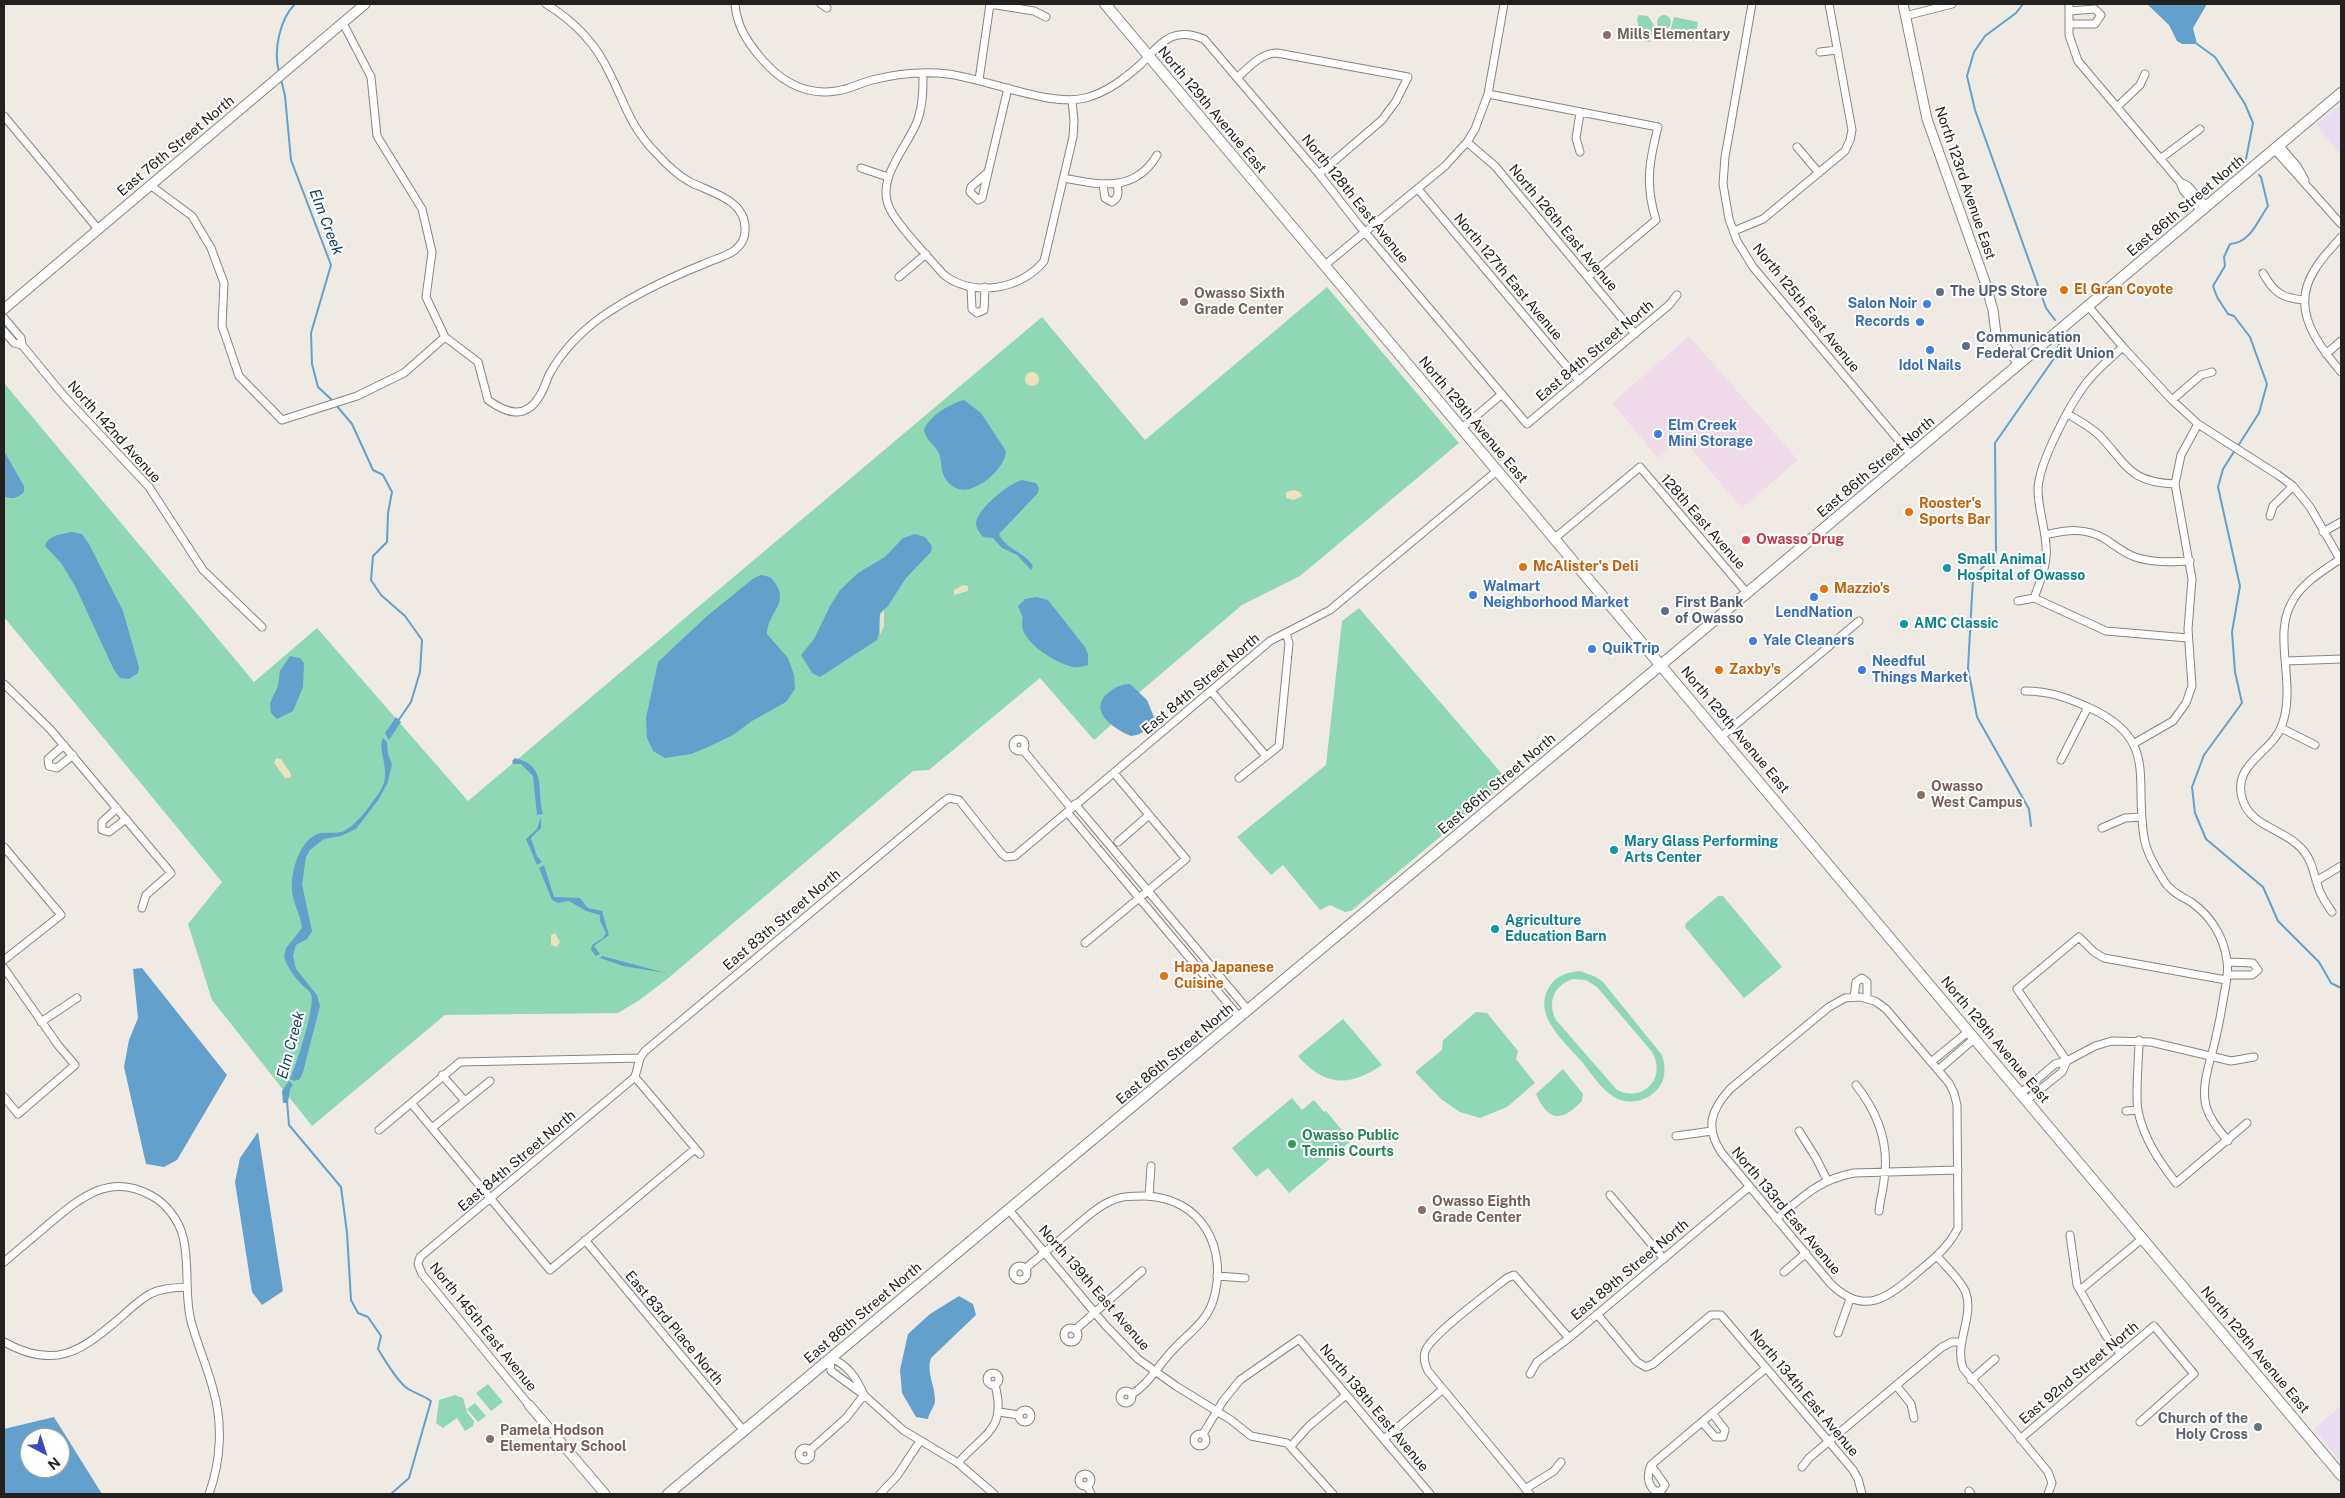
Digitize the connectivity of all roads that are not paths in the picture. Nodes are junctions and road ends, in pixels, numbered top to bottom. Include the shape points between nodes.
1 (365, 4) edge
2 (546, 4) edge
3 (735, 4) edge
4 (990, 4) edge
5 (1104, 4) edge
6 (1504, 4) edge
7 (1752, 4) edge
8 (1829, 4) edge
9 (1903, 4) edge
10 (1952, 4) edge
11 (2068, 7) edge
12 (1906, 16) junction
13 (1046, 17) dead end
14 (343, 23) junction
15 (2069, 24) junction
16 (1837, 50) junction
17 (1820, 52) dead end
18 (1148, 55) junction
19 (924, 73) junction
20 (2145, 74) dead end
21 (1238, 77) junction
22 (979, 80) junction
23 (1008, 88) junction
24 (2341, 93) edge
25 (1488, 94) junction
26 (1072, 100) junction
27 (2117, 106) junction
28 (1580, 114) junction
29 (4, 116) edge
30 (2200, 129) dead end
31 (1467, 142) junction
32 (1797, 147) dead end
33 (2276, 147) junction
34 (1580, 152) dead end
35 (1157, 155) dead end
36 (2160, 159) junction
37 (861, 168) dead end
38 (987, 173) dead end
39 (1819, 173) junction
40 (1319, 174) junction
41 (888, 178) junction
42 (1064, 178) junction
43 (1117, 183) junction
44 (1102, 185) junction
45 (150, 186) junction
46 (1418, 188) junction
47 (2204, 209) junction
48 (2341, 224) edge
49 (98, 229) junction
50 (1734, 231) junction
51 (1365, 232) junction
52 (2341, 237) edge
53 (926, 254) junction
54 (1325, 266) junction
55 (2263, 273) dead end
56 (899, 277) dead end
57 (1588, 277) junction
58 (972, 287) junction
59 (985, 287) junction
60 (1677, 295) dead end
61 (2304, 300) junction
62 (2088, 306) junction
63 (4, 309) edge
64 (4, 318) edge
65 (4, 331) edge
66 (1635, 334) junction
67 (445, 338) junction
68 (2341, 341) edge
69 (22, 345) junction
70 (2123, 347) junction
71 (2326, 354) junction
72 (2019, 364) junction
73 (2212, 372) dead end
74 (2341, 372) edge
75 (1580, 381) junction
76 (1502, 394) junction
77 (2172, 400) junction
78 (2068, 414) junction
79 (1527, 424) joint
80 (2198, 424) junction
81 (1462, 428) junction
82 (1911, 455) junction
83 (1498, 470) junction
84 (2175, 484) junction
85 (2293, 486) junction
86 (2270, 516) dead end
87 (2341, 522) edge
88 (2323, 532) junction
89 (2045, 535) junction
90 (1555, 538) junction
91 (2340, 560) edge
92 (2190, 561) junction
93 (1747, 593) junction
94 (2034, 598) junction
95 (2018, 601) dead end
96 (1859, 621) dead end
97 (262, 627) dead end
98 (1286, 633) junction
99 (2188, 638) junction
100 (2341, 659) edge
101 (2286, 661) junction
102 (1662, 664) junction
103 (4, 684) edge
104 (1211, 691) junction
105 (2026, 691) dead end
106 (2088, 707) junction
107 (2281, 728) junction
108 (1722, 736) junction
109 (2133, 744) junction
110 (64, 745) junction
111 (2315, 745) dead end
112 (1023, 750) dead end
113 (72, 755) junction
114 (1266, 756) junction
115 (2061, 760) dead end
116 (1114, 773) junction
117 (1239, 778) dead end
118 (959, 800) joint
119 (117, 808) junction
120 (1071, 808) junction
121 (1149, 815) junction
122 (2142, 817) junction
123 (126, 819) junction
124 (2102, 828) dead end
125 (1118, 842) dead end
126 (4, 847) edge
127 (2341, 866) edge
128 (2316, 881) junction
129 (1147, 891) junction
130 (1139, 898) junction
131 (142, 908) dead end
132 (2332, 912) dead end
133 (1084, 943) dead end
134 (4, 960) edge
135 (2228, 962) junction
136 (4, 968) edge
137 (2227, 978) junction
138 (77, 998) dead end
139 (1248, 1010) junction
140 (1240, 1018) junction
141 (41, 1022) junction
142 (1972, 1034) junction
143 (2139, 1040) junction
144 (2212, 1057) junction
145 (2254, 1057) dead end
146 (640, 1058) junction
147 (2067, 1061) junction
148 (1931, 1062) junction
149 (1938, 1070) junction
150 (442, 1075) junction
151 (635, 1077) junction
152 (490, 1080) dead end
153 (1856, 1085) dead end
154 (4, 1097) edge
155 (2024, 1097) junction
156 (465, 1101) junction
157 (411, 1103) junction
158 (2138, 1110) junction
159 (2126, 1111) dead end
160 (2248, 1123) dead end
161 (432, 1128) junction
162 (379, 1130) dead end
163 (1712, 1131) junction
164 (1799, 1131) dead end
165 (1676, 1136) dead end
166 (2228, 1141) junction
167 (1151, 1166) dead end
168 (1958, 1170) junction
169 (1884, 1172) junction
170 (1827, 1180) junction
171 (1749, 1187) junction
172 (1610, 1195) dead end
173 (1149, 1196) junction
174 (491, 1199) junction
175 (1009, 1210) junction
176 (1879, 1211) dead end
177 (1776, 1219) junction
178 (2070, 1236) dead end
179 (2143, 1238) junction
180 (584, 1240) junction
181 (1045, 1252) junction
182 (1806, 1253) junction
183 (1937, 1256) junction
184 (1664, 1259) junction
185 (4, 1262) edge
186 (418, 1264) joint
187 (1025, 1269) dead end
188 (1142, 1271) dead end
189 (1784, 1272) dead end
190 (1217, 1276) junction
191 (1245, 1278) dead end
192 (187, 1287) junction
193 (2080, 1290) junction
194 (1850, 1299) junction
195 (1094, 1312) junction
196 (1597, 1314) junction
197 (1075, 1330) dead end
198 (1838, 1333) dead end
199 (1569, 1338) junction
200 (4, 1342) edge
201 (1962, 1342) junction
202 (2121, 1354) junction
203 (830, 1358) junction
204 (1995, 1359) dead end
205 (1766, 1368) junction
206 (1155, 1372) junction
207 (1530, 1374) dead end
208 (1971, 1380) junction
209 (994, 1385) dead end
210 (1896, 1386) junction
211 (1442, 1390) junction
212 (1132, 1394) dead end
213 (864, 1395) junction
214 (1346, 1395) junction
215 (529, 1405) joint
216 (999, 1412) junction
217 (1217, 1412) junction
218 (1712, 1413) junction
219 (1019, 1415) dead end
220 (1914, 1418) dead end
221 (1702, 1422) junction
222 (2140, 1422) dead end
223 (744, 1431) junction
224 (1203, 1434) dead end
225 (1384, 1439) junction
226 (2020, 1439) junction
227 (920, 1441) junction
228 (1828, 1442) junction
229 (1291, 1446) junction
230 (810, 1450) dead end
231 (1561, 1462) dead end
232 (958, 1463) junction
233 (1651, 1465) dead end
234 (1802, 1467) dead end
235 (2341, 1475) edge
236 (1087, 1485) dead end
237 (1527, 1491) edge
238 (2049, 1493) edge
239 (209, 1494) edge
240 (605, 1494) edge
241 (668, 1494) edge
242 (880, 1494) edge
243 (993, 1494) edge
244 (1091, 1494) edge
245 (1333, 1494) edge
246 (1430, 1494) edge
247 (1862, 1494) edge

1 - 14 street, East 76th Street North
2 - 67 street via 568,18 592,43 634,125 655,152 680,175 736,206 744,219 745,231 740,245 728,255 641,294 596,321 576,338 559,360 535,403 521,412 508,412 488,400 478,362
3 - 19 street via 740,29 747,42 780,77 806,91 836,91 873,80
4 - 13 street via 1034,11
4 - 22 street
5 - 18 main road, North 129th Avenue East
6 - 25 street
7 - 50 street, North 125th East Avenue via 1725,157 1724,198
8 - 16 street
9 - 12 street, North 123rd Avenue East
10 - 12 street
11 - 15 street
11 - 15 street via 2095,9 2101,15 2095,24
12 - 72 street, North 123rd Avenue East via 1927,119 1984,279 1996,334
14 - 45 street, East 76th Street North
14 - 67 street via 371,77 377,136 422,210 432,252 426,297
15 - 27 street via 2071,45 2078,61
16 - 17 street
16 - 39 street via 1852,130 1845,151
18 - 21 street, North 128th East Avenue via 1172,36 1197,36 1208,42
18 - 26 street, North 128th East Avenue via 1109,89
18 - 54 main road, North 129th Avenue East
19 - 22 street
19 - 41 street via 918,120
20 - 27 street via 2140,85
21 - 40 street, North 128th East Avenue
21 - 40 street via 1264,56 1276,53 1408,77 1382,120
22 - 23 street
23 - 26 street
23 - 38 street
24 - 33 main road, East 86th Street North
25 - 28 street
25 - 31 street
26 - 42 street via 1073,137
27 - 36 street
28 - 34 street via 1576,138
28 - 57 street via 1658,127 1648,180 1656,220
29 - 49 street
30 - 36 street
31 - 46 street
31 - 57 street, North 126th East Avenue via 1495,166
32 - 39 street
33 - 47 main road, East 86th Street North
33 - 48 street via 2297,166
35 - 43 street via 1149,169 1136,178
36 - 47 street via 2180,182 2188,186
37 - 41 street
39 - 50 street via 1763,219
40 - 51 street, North 128th East Avenue
41 - 53 street via 886,190 890,211
42 - 44 street
42 - 59 street via 1044,261 1010,286
43 - 44 street
43 - 44 street via 1117,199 1112,202 1105,198
45 - 49 street, East 76th Street North
45 - 67 street via 192,216 211,248 224,283 222,326 239,376 282,420 357,396 404,373
46 - 51 street
46 - 75 street, North 127th East Avenue
47 - 62 main road, East 86th Street North
49 - 63 street, East 76th Street North
50 - 82 street, North 125th East Avenue via 1754,268
51 - 54 street
51 - 76 street, North 128th East Avenue
52 - 61 street via 2313,272
53 - 56 street
53 - 58 street via 947,277
54 - 81 main road, North 129th Avenue East
55 - 61 street via 2275,291 2288,298
57 - 66 street, North 126th East Avenue
58 - 59 street
58 - 59 street via 972,309 977,314 984,310
60 - 66 street, East 84th Street North
61 - 71 street via 2307,323
62 - 70 street
62 - 72 main road, East 86th Street North
64 - 69 street, North 142nd Avenue via 21,338
65 - 69 street, North 142nd Avenue via 14,343
66 - 75 street, East 84th Street North
68 - 71 street
69 - 97 street, North 142nd Avenue via 64,396 149,487 203,570
70 - 77 street
70 - 78 street via 2088,382
71 - 74 street
72 - 82 main road, East 86th Street North
73 - 77 street via 2201,375
75 - 79 street, East 84th Street North
76 - 79 street, North 128th East Avenue
76 - 81 street
77 - 80 street
78 - 84 street via 2100,436 2135,474 2150,482
78 - 89 street via 2048,453 2039,481 2038,508
80 - 84 street via 2182,455
80 - 85 street
81 - 83 main road, North 129th Avenue East
82 - 93 main road, East 86th Street North
83 - 90 main road, North 129th Avenue East
83 - 98 street, East 84th Street North via 1330,610
84 - 92 street
85 - 86 street via 2273,506
85 - 88 street via 2310,507
87 - 88 street
88 - 91 street
89 - 92 street via 2076,530 2098,536 2136,558 2162,562
89 - 94 street via 2045,564
90 - 93 street, 128th East Avenue via 1640,467
90 - 102 main road, North 129th Avenue East
91 - 101 street via 2308,582 2292,601 2284,629
92 - 99 street
93 - 102 main road, East 86th Street North
94 - 95 street
94 - 99 street via 2106,630
96 - 108 street
98 - 104 street, East 84th Street North via 1270,641
98 - 114 street via 1289,643 1279,746
99 - 109 street via 2193,678 2186,702 2173,721
100 - 101 street
101 - 107 street via 2288,700
102 - 108 main road, North 129th Avenue East
102 - 139 main road, East 86th Street North
103 - 110 street via 43,720
104 - 114 street
104 - 116 street, East 84th Street North
105 - 106 street via 2052,693
106 - 109 street via 2116,722
106 - 115 street
107 - 111 street
107 - 128 street via 2244,772 2241,788 2245,806 2256,820 2299,846 2310,860
108 - 142 main road, North 129th Avenue East
109 - 122 street via 2141,770
110 - 113 street
110 - 113 street via 48,759 49,766 57,768
112 - 120 street
113 - 119 street
114 - 117 street
116 - 120 street, East 84th Street North
116 - 121 street
118 - 120 street, East 84th Street North via 1006,857 1015,856
118 - 146 street, East 83th Street North via 949,798 943,802
119 - 123 street
119 - 123 street via 102,822 102,830 109,832
120 - 129 street
120 - 130 street
121 - 125 street
121 - 129 street via 1186,859
122 - 124 street via 2124,818
122 - 135 street via 2146,847 2164,882 2210,919 2223,941
123 - 131 street via 171,873 146,895
126 - 134 street via 61,915
127 - 128 street
128 - 132 street
129 - 130 street
129 - 139 street
130 - 133 street
130 - 140 street
135 - 137 street
135 - 137 street via 2253,963 2258,970 2252,975
136 - 141 street
137 - 144 street
137 - 147 street via 2104,958 2079,937 2017,989
138 - 141 street
139 - 140 main road, East 86th Street North
140 - 175 main road, East 86th Street North
141 - 154 street via 75,1066 18,1114
142 - 148 street
142 - 149 street
142 - 155 main road, North 129th Avenue East
143 - 144 street
143 - 147 street via 2112,1041
143 - 158 street
144 - 145 street via 2231,1061
144 - 166 street via 2205,1081 2206,1105 2215,1125
146 - 150 street via 466,1061
146 - 151 street
147 - 155 street via 2055,1064
148 - 149 street
148 - 163 street via 1886,1009 1860,997 1845,998 1829,1007 1730,1089 1719,1100
149 - 168 street via 1950,1083 1957,1105
150 - 156 street
150 - 157 street
151 - 174 street, East 84th Street North
151 - 180 street via 697,1152
152 - 156 street
153 - 169 street via 1868,1101 1882,1133
155 - 179 main road, North 129th Avenue East
156 - 161 street
157 - 161 street
157 - 162 street
158 - 159 street
158 - 166 street via 2158,1161 2176,1183
160 - 166 street
161 - 174 street
163 - 165 street
163 - 171 street, North 133rd East Avenue via 1714,1142
164 - 170 street
167 - 173 street
168 - 169 street
168 - 183 street via 1958,1228 1952,1241
169 - 170 street via 1854,1173
169 - 176 street
170 - 177 street
171 - 177 street, North 133rd East Avenue
171 - 184 street, East 89th Street North
172 - 184 street
173 - 181 street via 1123,1197 1104,1204
173 - 190 street via 1180,1204 1200,1221 1214,1244
174 - 180 street via 550,1270
174 - 186 street, East 84th Street North via 424,1254
175 - 181 street, North 139th East Avenue
175 - 203 main road, East 86th Street North
177 - 182 street, North 133rd East Avenue
178 - 193 street via 2074,1275
179 - 193 street
179 - 235 main road, North 129th Avenue East
180 - 223 street, East 83rd Place North
181 - 187 street
181 - 195 street, North 139th East Avenue
182 - 189 street
182 - 194 street, North 133rd East Avenue via 1830,1283
183 - 194 street via 1889,1295 1867,1302
183 - 201 street via 1966,1294 1968,1303
184 - 196 street, East 89th Street North
185 - 192 street via 91,1192 115,1187 136,1189 150,1194 171,1213 183,1237
186 - 215 street, North 145th East Avenue via 422,1274
188 - 195 street
190 - 191 street
190 - 206 street via 1213,1301 1206,1316
192 - 200 street via 150,1294 88,1344 70,1352 39,1356
192 - 239 street via 190,1318 214,1390 219,1428 217,1464
193 - 202 street via 2106,1336
194 - 198 street
195 - 197 street
195 - 206 street, North 139th East Avenue
196 - 199 street, East 89th Street North
196 - 205 street, North 134th East Avenue via 1637,1362 1646,1366 1653,1364 1711,1315 1718,1314
199 - 207 street, East 89th Street North via 1537,1362
199 - 211 street via 1514,1275 1436,1337 1425,1352 1424,1362
201 - 208 street via 1961,1362
201 - 210 street via 1942,1347
202 - 222 street, East 92nd Street North via 2154,1326 2194,1374
202 - 226 street, East 92nd Street North
203 - 213 street via 841,1362 857,1380
203 - 213 street via 830,1371
203 - 223 main road, East 86th Street North
204 - 208 street
205 - 218 street
205 - 228 street, North 134th East Avenue
206 - 212 street
206 - 217 street, North 139th East Avenue
208 - 226 street
209 - 216 street
210 - 220 street via 1911,1404
210 - 228 street
211 - 225 street
211 - 237 street
213 - 227 street
213 - 230 street via 839,1425
214 - 217 street, North 138th East Avenue via 1299,1339 1240,1380
214 - 225 street, North 138th East Avenue
214 - 229 street
215 - 240 street
216 - 219 street
216 - 232 street via 992,1429
217 - 224 street
217 - 229 street, North 139th East Avenue via 1251,1436 1282,1441
218 - 221 street
218 - 221 street via 1725,1430 1723,1437 1715,1437
221 - 233 street
223 - 241 main road, East 86th Street North
225 - 246 street, North 138th East Avenue
226 - 238 street via 2048,1472 2052,1484
227 - 232 street
227 - 242 street via 897,1476
228 - 234 street
228 - 247 street, North 134th East Avenue via 1858,1479
229 - 245 street
231 - 237 street via 1554,1472
232 - 243 street
236 - 244 street

